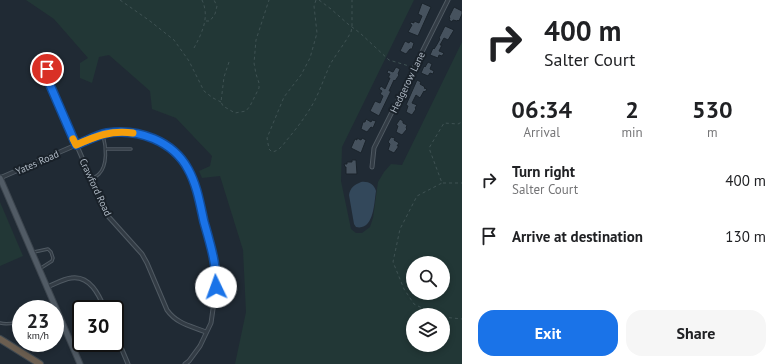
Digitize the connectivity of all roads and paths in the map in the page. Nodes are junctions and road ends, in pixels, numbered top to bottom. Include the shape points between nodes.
1 (120, 0) edge
2 (202, 0) edge
3 (214, 0) edge
4 (269, 0) edge
5 (316, 0) edge
6 (319, 0) edge
7 (352, 0) edge
8 (448, 0) edge
9 (205, 22) junction
10 (352, 27) junction
11 (194, 48) dead end
12 (46, 60) dead end
13 (229, 62) dead end
14 (409, 66) dead end
15 (221, 102) junction
16 (462, 122) edge
17 (103, 134) junction
18 (76, 145) junction
19 (106, 149) junction
20 (131, 149) dead end
21 (372, 167) dead end
22 (0, 178) edge
23 (91, 179) junction
24 (442, 183) junction
25 (462, 183) edge
26 (32, 252) junction
27 (39, 269) junction
28 (47, 287) junction
29 (52, 300) edge
30 (102, 300) edge
31 (421, 308) edge
32 (450, 318) edge
33 (462, 319) edge
34 (0, 323) edge
35 (12, 323) edge
36 (64, 329) edge
37 (206, 332) junction
38 (0, 339) edge
39 (123, 352) edge
40 (40, 364) edge
41 (80, 364) edge
42 (128, 364) edge
43 (185, 364) edge

1 - 15 path via 174,40 189,61 204,91
2 - 9 path
3 - 9 path via 217,6 215,14 210,21
4 - 15 path via 256,40 254,63 259,88 246,111 235,113
5 - 10 path via 314,6 317,33 310,58 284,97 276,115 267,138 271,151 276,152 280,148 306,116 329,67
6 - 10 path
7 - 10 path
8 - 21 street, Hedgerow Lane via 374,148
9 - 11 path
10 - 14 path via 389,60
12 - 18 street, Crawford Road via 47,78
13 - 15 path
16 - 24 path via 444,122 429,148
17 - 18 street, Yates Road
17 - 19 lane
17 - 37 street, Yates Road via 126,132 155,139 169,148 188,169 197,189 216,279 214,308
18 - 22 street, Yates Road
18 - 23 street, Crawford Road
19 - 20 lane
19 - 23 lane via 104,166 100,173
22 - 26 main road
23 - 37 street, Crawford Road via 107,215 145,258 167,310 176,320
24 - 25 path
24 - 31 path via 417,196 400,230 393,262 404,289 414,304
26 - 27 main road
26 - 27 lane via 48,249 51,252 52,261
27 - 28 main road
28 - 29 main road
28 - 30 street via 78,278 88,282
32 - 33 path
34 - 35 lane
36 - 41 main road
37 - 43 street, Yates Road via 200,346
38 - 40 highway
39 - 42 street

